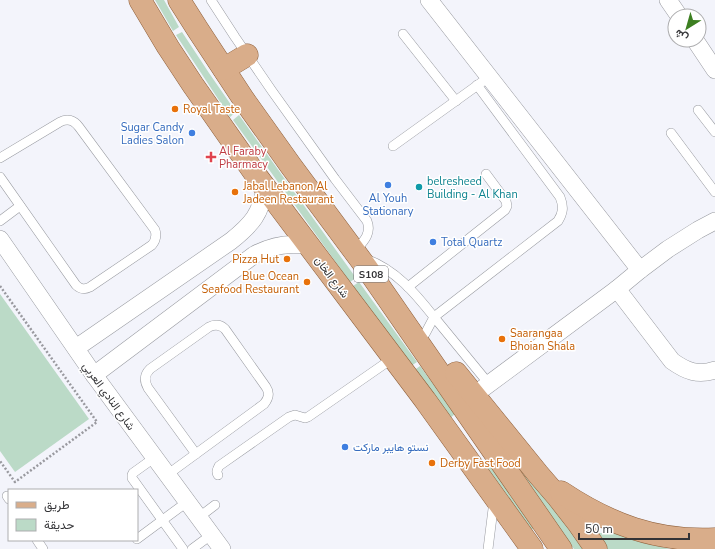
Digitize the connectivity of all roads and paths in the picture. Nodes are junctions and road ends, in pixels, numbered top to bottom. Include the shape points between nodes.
1 (140, 0) edge
2 (179, 0) edge
3 (211, 0) edge
4 (429, 0) edge
5 (403, 34) dead end
6 (700, 48) edge
7 (247, 55) junction
8 (224, 69) junction
9 (715, 70) edge
10 (483, 81) junction
11 (456, 101) junction
12 (698, 110) dead end
13 (715, 132) edge
14 (671, 133) dead end
15 (393, 146) dead end
16 (0, 158) edge
17 (486, 174) dead end
18 (0, 177) edge
19 (265, 187) junction
20 (715, 192) edge
21 (20, 206) junction
22 (0, 221) edge
23 (715, 221) edge
24 (0, 240) edge
25 (309, 246) junction
26 (359, 258) junction
27 (640, 270) junction
28 (0, 286) edge
29 (408, 287) junction
30 (617, 289) junction
31 (430, 326) junction
32 (76, 348) junction
33 (393, 358) junction
34 (715, 370) edge
35 (94, 375) junction
36 (481, 389) junction
37 (196, 454) junction
38 (154, 458) junction
39 (0, 461) edge
40 (538, 474) junction
41 (166, 475) junction
42 (218, 475) dead end
43 (187, 502) junction
44 (498, 502) junction
45 (215, 506) dead end
46 (198, 518) junction
47 (162, 521) junction
48 (211, 535) junction
49 (138, 538) edge
50 (715, 539) edge
51 (183, 549) edge
52 (192, 549) edge
53 (222, 549) edge
54 (488, 549) edge
55 (513, 549) edge
56 (532, 549) edge
57 (561, 549) edge
58 (596, 549) edge

1 - 19 main road, شارع الخان / S108 via 193,85
2 - 8 main road, S108
3 - 7 lane
4 - 10 street
5 - 11 lane
6 - 9 street
7 - 8 main road
7 - 26 lane via 303,136 367,221 368,233
8 - 26 main road, S108 via 267,133
10 - 11 lane
10 - 27 street
10 - 31 lane via 560,197 563,210 558,221
11 - 15 lane
12 - 13 lane
14 - 20 lane
16 - 21 lane via 60,122 74,122 157,234 152,244 90,288 83,289 76,285
17 - 29 lane via 506,201 505,210
18 - 21 lane
19 - 25 main road, شارع الخان / S108
19 - 32 street via 257,214 240,235
21 - 22 lane
23 - 27 street via 668,249
24 - 32 street, شارع النادي العربي
25 - 33 main road, شارع الخان / S108
25 - 35 street via 280,245 254,255
26 - 29 lane via 385,268
26 - 31 main road
26 - 57 main road, S108
27 - 30 street
28 - 39 path via 97,422 15,482
29 - 31 lane
30 - 34 street via 672,361 690,372
30 - 36 street
31 - 36 main road
32 - 35 street, شارع النادي العربي
33 - 42 lane via 308,417 289,417 219,466
33 - 44 main road, شارع الخان / S108
35 - 38 street, شارع النادي العربي
36 - 40 main road
37 - 37 lane via 264,404 269,394 225,329 218,325 209,327 150,369 145,376 148,388
37 - 41 lane
38 - 41 street, شارع النادي العربي
38 - 47 lane via 133,473 132,478
40 - 50 main road via 577,503 617,523 681,539
40 - 58 main road
41 - 43 street, شارع النادي العربي
43 - 46 street, شارع النادي العربي
43 - 47 lane
44 - 54 lane
44 - 55 main road
44 - 56 main road, شارع الخان / S108
45 - 46 lane
46 - 48 street, شارع النادي العربي
47 - 49 lane
47 - 51 lane
48 - 52 lane
48 - 53 street, شارع النادي العربي

